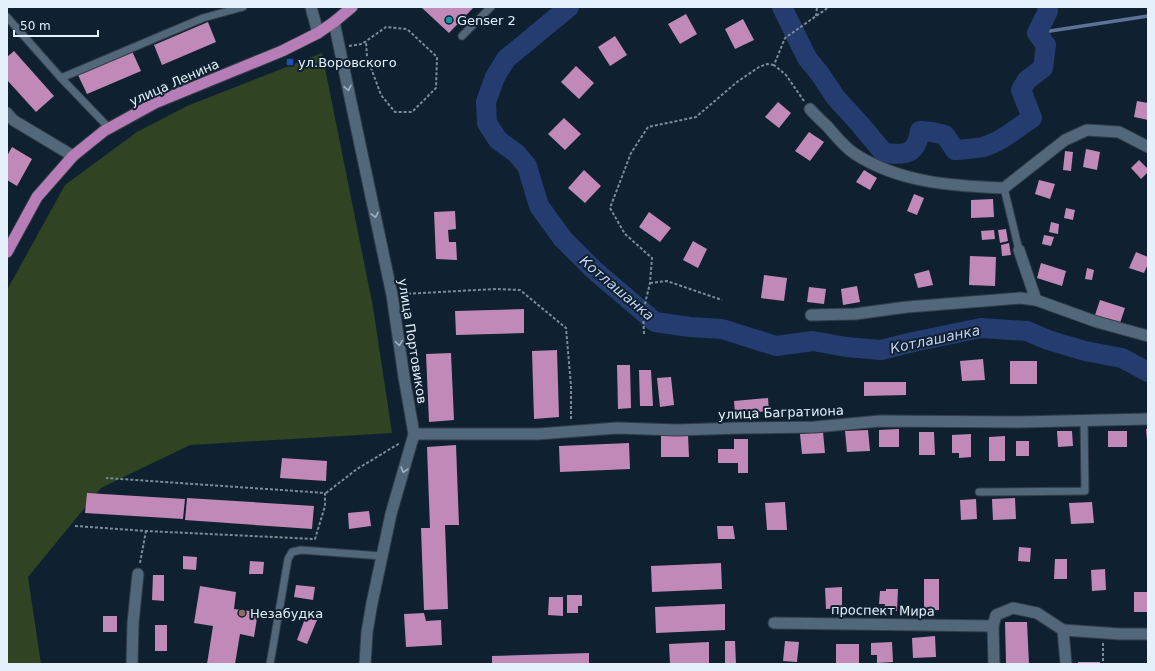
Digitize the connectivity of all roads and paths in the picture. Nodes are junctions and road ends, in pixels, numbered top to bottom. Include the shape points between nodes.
1 (243, 7) edge
2 (311, 7) edge
3 (352, 7) edge
4 (491, 7) edge
5 (817, 7) edge
6 (829, 7) edge
7 (816, 16) junction
8 (7, 17) edge
9 (334, 22) junction
10 (318, 33) junction
11 (462, 36) dead end
12 (366, 41) junction
13 (340, 47) junction
14 (774, 65) junction
15 (61, 78) junction
16 (810, 109) joint
17 (7, 113) edge
18 (109, 128) junction
19 (1148, 147) edge
20 (73, 156) junction
21 (1004, 188) junction
22 (1019, 250) joint
23 (7, 252) edge
24 (650, 283) junction
25 (392, 295) junction
26 (722, 300) dead end
27 (1036, 300) junction
28 (811, 315) dead end
29 (644, 334) dead end
30 (1148, 336) edge
31 (1148, 419) edge
32 (1084, 420) junction
33 (571, 432) junction
34 (414, 434) junction
35 (106, 478) dead end
36 (979, 492) dead end
37 (325, 493) junction
38 (75, 526) dead end
39 (146, 531) junction
40 (382, 556) junction
41 (138, 574) joint
42 (774, 623) dead end
43 (993, 626) junction
44 (1063, 630) junction
45 (1148, 634) edge
46 (1103, 641) dead end
47 (132, 664) edge
48 (270, 664) edge
49 (365, 664) edge
50 (994, 664) edge
51 (1066, 664) edge
52 (1103, 664) edge

1 - 15 lane via 203,18
2 - 10 street
3 - 9 main road, улица Ленина
4 - 11 lane
5 - 7 path
6 - 7 path
7 - 14 path via 785,38
8 - 15 lane
9 - 10 main road, улица Ленина
9 - 13 street, улица Портовиков
10 - 18 main road, улица Ленина via 282,51 155,103
12 - 12 path via 386,28 407,29 437,57 436,88 412,112 395,112 381,95 367,57
12 - 13 path via 362,44
13 -> 25 street, улица Портовиков
14 - 16 path via 786,75
14 - 24 path via 759,66 696,117 648,127 631,153 610,208 625,234 652,258
15 - 18 lane
16 - 21 street via 855,154 888,171 953,186
17 - 20 street via 13,120
18 - 20 main road, улица Ленина
19 - 21 street via 1119,132 1087,130 1065,140
20 - 23 main road, улица Ленина via 37,197
21 - 22 lane
22 - 27 street
24 - 26 path via 667,281
24 - 29 path via 643,312
25 - 33 path via 520,290 566,328 571,386
25 -> 34 street, улица Портовиков
27 - 28 street via 1020,298 955,302 855,314
27 - 30 street via 1097,322
31 - 32 street, улица Багратиона
32 - 33 street, улица Багратиона via 880,421 815,427 677,430 616,428
32 - 36 lane via 1085,491
33 - 34 street, улица Багратиона
34 - 37 path via 357,469
34 -> 40 street, улица Портовиков
35 - 37 path
37 - 39 path via 325,506 315,539
38 - 39 path
39 - 41 path
40 - 48 lane via 301,550 292,552 288,559
40 - 49 street, улица Портовиков via 367,632
41 - 47 street via 132,623
42 - 43 street, проспект Мира
43 - 44 street via 996,615 1013,608 1037,613
43 - 50 street
44 - 45 street
44 - 51 street
46 - 52 path

